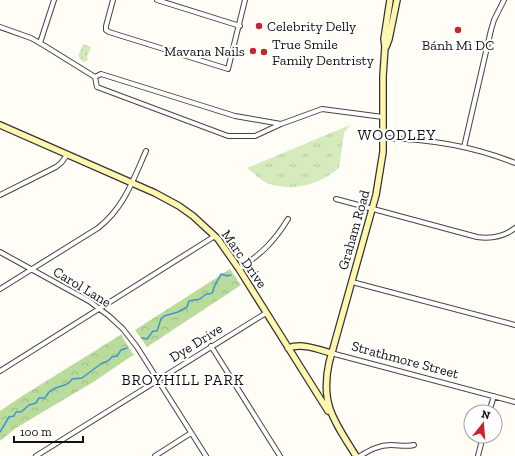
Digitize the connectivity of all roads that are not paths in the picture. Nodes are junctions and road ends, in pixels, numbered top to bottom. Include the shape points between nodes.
1 (54, 0) edge
2 (113, 0) edge
3 (157, 0) edge
4 (245, 0) edge
5 (390, 0) edge
6 (396, 0) edge
7 (504, 0) edge
8 (240, 26) junction
9 (0, 27) edge
10 (40, 43) junction
11 (385, 47) junction
12 (94, 77) junction
13 (383, 117) junction
14 (281, 124) junction
15 (0, 126) edge
16 (384, 138) junction
17 (464, 147) junction
18 (146, 151) dead end
19 (67, 155) junction
20 (515, 163) edge
21 (132, 183) junction
22 (0, 195) edge
23 (336, 199) dead end
24 (372, 209) junction
25 (288, 219) dead end
26 (515, 228) edge
27 (215, 236) junction
28 (0, 252) edge
29 (31, 269) junction
30 (239, 269) junction
31 (352, 282) junction
32 (0, 289) edge
33 (100, 308) junction
34 (266, 313) junction
35 (515, 325) edge
36 (211, 346) junction
37 (288, 348) junction
38 (332, 353) junction
39 (0, 371) edge
40 (158, 380) junction
41 (494, 396) junction
42 (515, 402) edge
43 (492, 404) edge
44 (333, 420) junction
45 (191, 433) junction
46 (481, 444) edge
47 (414, 445) dead end
48 (36, 456) edge
49 (155, 456) edge
50 (206, 456) edge
51 (280, 456) edge
52 (356, 456) edge
53 (360, 456) edge
54 (478, 456) edge

1 - 10 street
2 - 8 street via 106,26 108,32 228,69
3 - 8 street
4 - 8 street
5 - 11 street, Graham Road
6 - 11 street via 390,37
7 - 17 street via 491,30
9 - 10 street
10 - 12 street
11 - 13 street, Graham Road
12 - 14 street via 102,74 235,116
12 - 14 street via 97,87 228,136 255,136
13 - 14 street via 322,109
13 - 16 street, Graham Road
15 - 19 street, Marc Drive
16 - 17 street via 425,140
16 - 24 street, Graham Road via 382,168
17 - 20 street
18 - 21 street
19 - 21 street, Marc Drive
19 - 22 street via 56,167
21 - 27 street, Marc Drive via 180,206
21 - 29 street via 121,205 98,228
23 - 24 street
24 - 26 street via 485,238 501,236
24 - 31 street, Graham Road
25 - 30 street via 268,246
27 - 30 street, Marc Drive
27 - 33 street
28 - 29 street, Carol Lane
29 - 32 street
29 - 33 street, Carol Lane
30 - 34 street, Marc Drive
31 - 35 street
31 - 38 street, Graham Road
33 - 39 street
33 - 40 street, Carol Lane via 131,338
34 - 36 street, Dye Drive
34 - 37 street, Marc Drive
36 - 40 street, Dye Drive
36 - 51 street
37 - 38 street, Strathmore Street via 303,346
37 - 44 street, Marc Drive
38 - 41 street, Strathmore Street
38 - 44 street, Graham Road via 326,383
40 - 45 street, Carol Lane
40 - 48 street, Dye Drive
41 - 42 street, Strathmore Street
41 - 43 street
44 - 52 street, Graham Road
45 - 49 street
45 - 50 street, Carol Lane
46 - 54 street
47 - 53 street via 382,446

